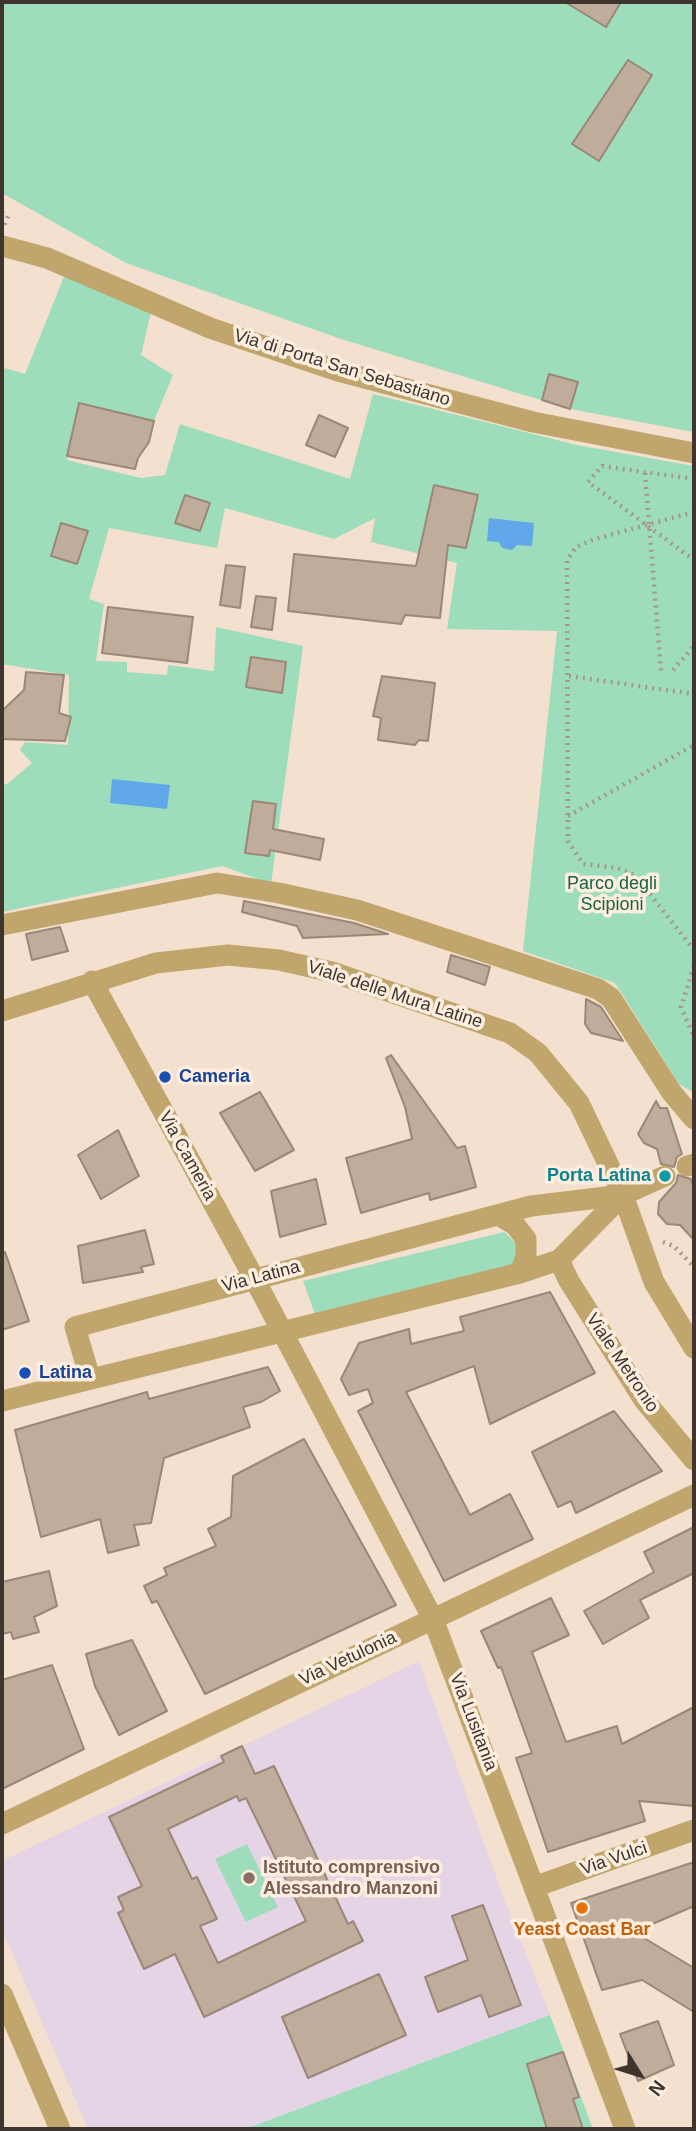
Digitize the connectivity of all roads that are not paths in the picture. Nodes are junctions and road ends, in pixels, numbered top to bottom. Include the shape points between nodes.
1 (2, 246) edge
2 (694, 453) edge
3 (2, 925) edge
4 (92, 981) junction
5 (2, 1011) edge
6 (694, 1119) edge
7 (665, 1176) dead end
8 (623, 1195) junction
9 (498, 1214) junction
10 (559, 1260) junction
11 (520, 1273) junction
12 (254, 1278) junction
13 (282, 1332) junction
14 (694, 1348) edge
15 (90, 1378) junction
16 (2, 1401) edge
17 (694, 1460) edge
18 (694, 1495) edge
19 (433, 1619) junction
20 (2, 1824) edge
21 (694, 1830) edge
22 (534, 1887) junction
23 (2, 1994) edge
24 (60, 2129) edge
25 (625, 2129) edge

1 - 2 street, Via di Porta San Sebastiano via 47,258 210,328 338,371 533,422
3 - 6 street via 217,883 357,910 598,989 611,998
4 - 5 street, Viale delle Mura Latine
4 - 8 street, Viale delle Mura Latine via 192,957 279,960 342,975 510,1033 538,1053 579,1103
4 - 12 street, Via Cameria
7 - 8 street
8 - 9 street, Via Latina
8 - 10 street
8 - 14 street via 654,1282
9 - 11 street via 526,1239
9 - 12 street, Via Latina
10 - 11 street
10 - 17 street, Viale Metronio via 644,1400
11 - 13 street
12 - 13 street, Via Cameria
12 - 15 street, Via Latina via 75,1327
13 - 15 street
13 - 19 street, Via Lusitania
15 - 16 street
18 - 19 street, Via Vetulonia
19 - 20 street, Via Vetulonia
19 - 22 street, Via Lusitania
21 - 22 street, Via Vulci
22 - 25 street, Via Lusitania
23 - 24 street

